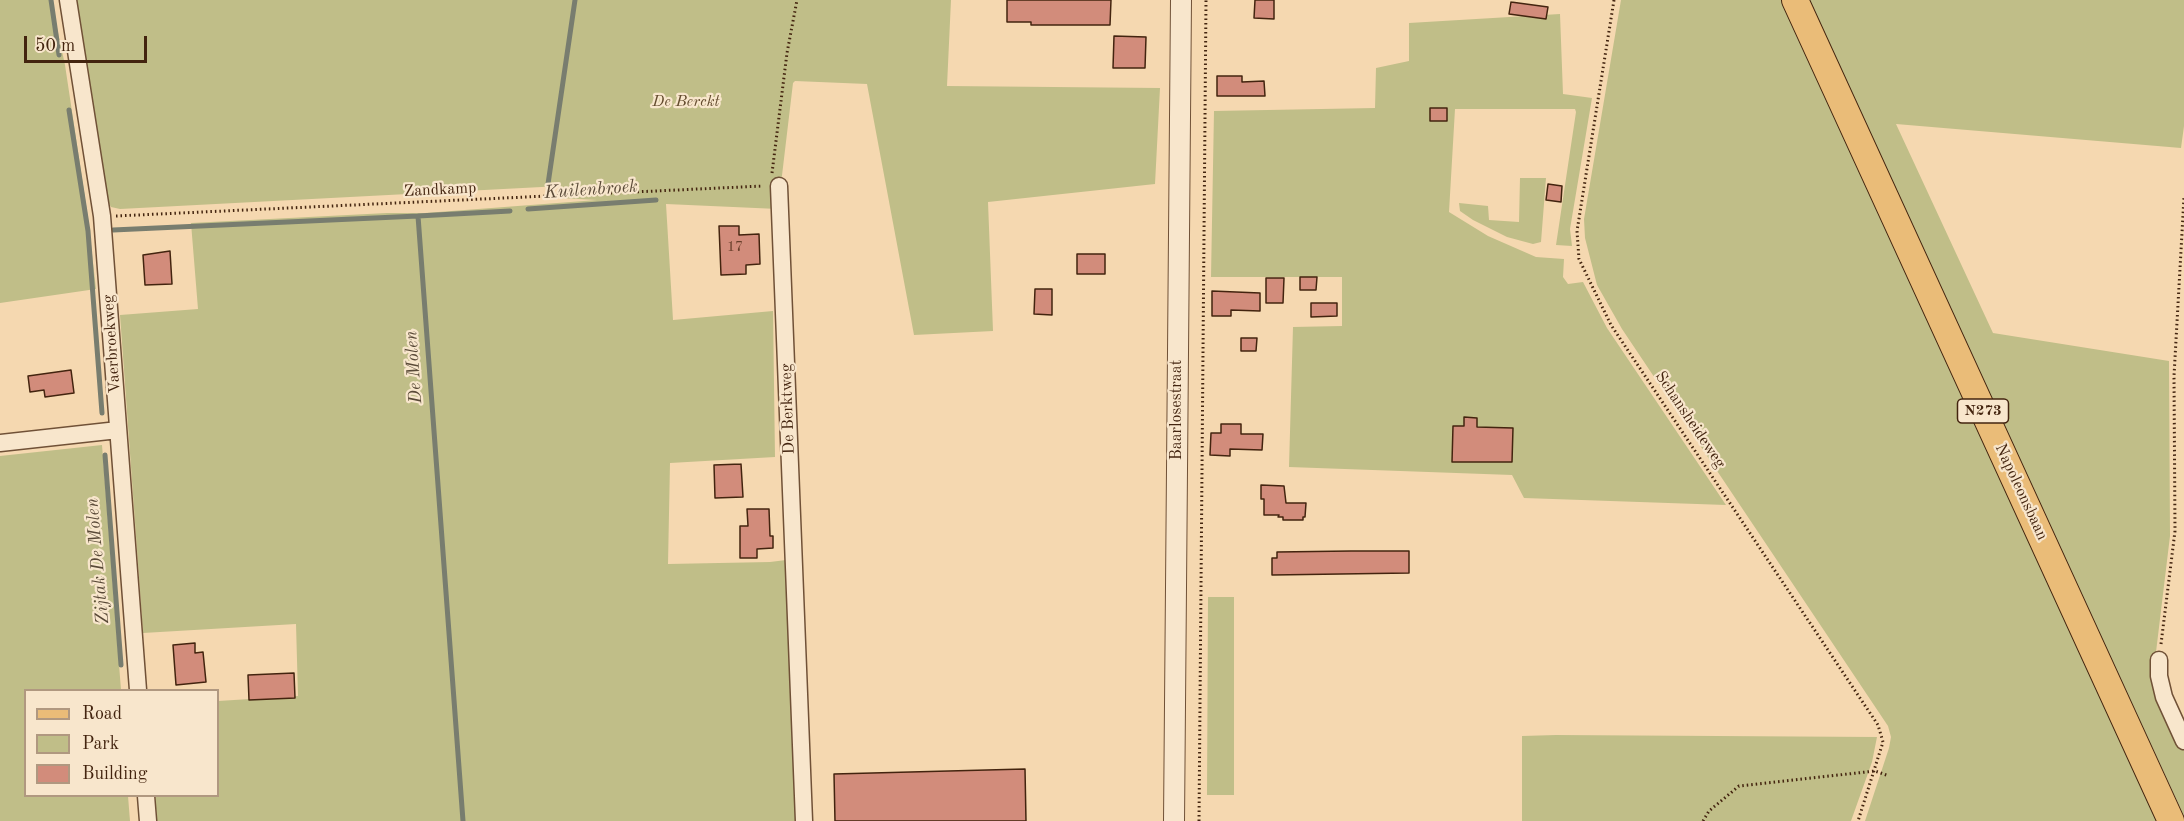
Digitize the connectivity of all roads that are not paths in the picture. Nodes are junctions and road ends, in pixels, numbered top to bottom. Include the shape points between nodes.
1 (68, 0) edge
2 (1181, 0) edge
3 (1795, 0) edge
4 (779, 186) road end
5 (118, 430) junction
6 (0, 443) edge
7 (2159, 660) road end
8 (138, 689) edge
9 (2184, 741) edge
10 (146, 797) edge
11 (148, 821) edge
12 (804, 821) edge
13 (1174, 821) edge
14 (2171, 821) edge

1 - 5 street, Vaerbroekweg via 102,216
2 - 13 street, Baarlosestraat
3 - 14 main road, Napoleonsbaan / N273
4 - 12 street, De Berktweg
5 - 6 street
5 - 8 street, Vaerbroekweg
7 - 9 street via 2164,696
10 - 11 street

